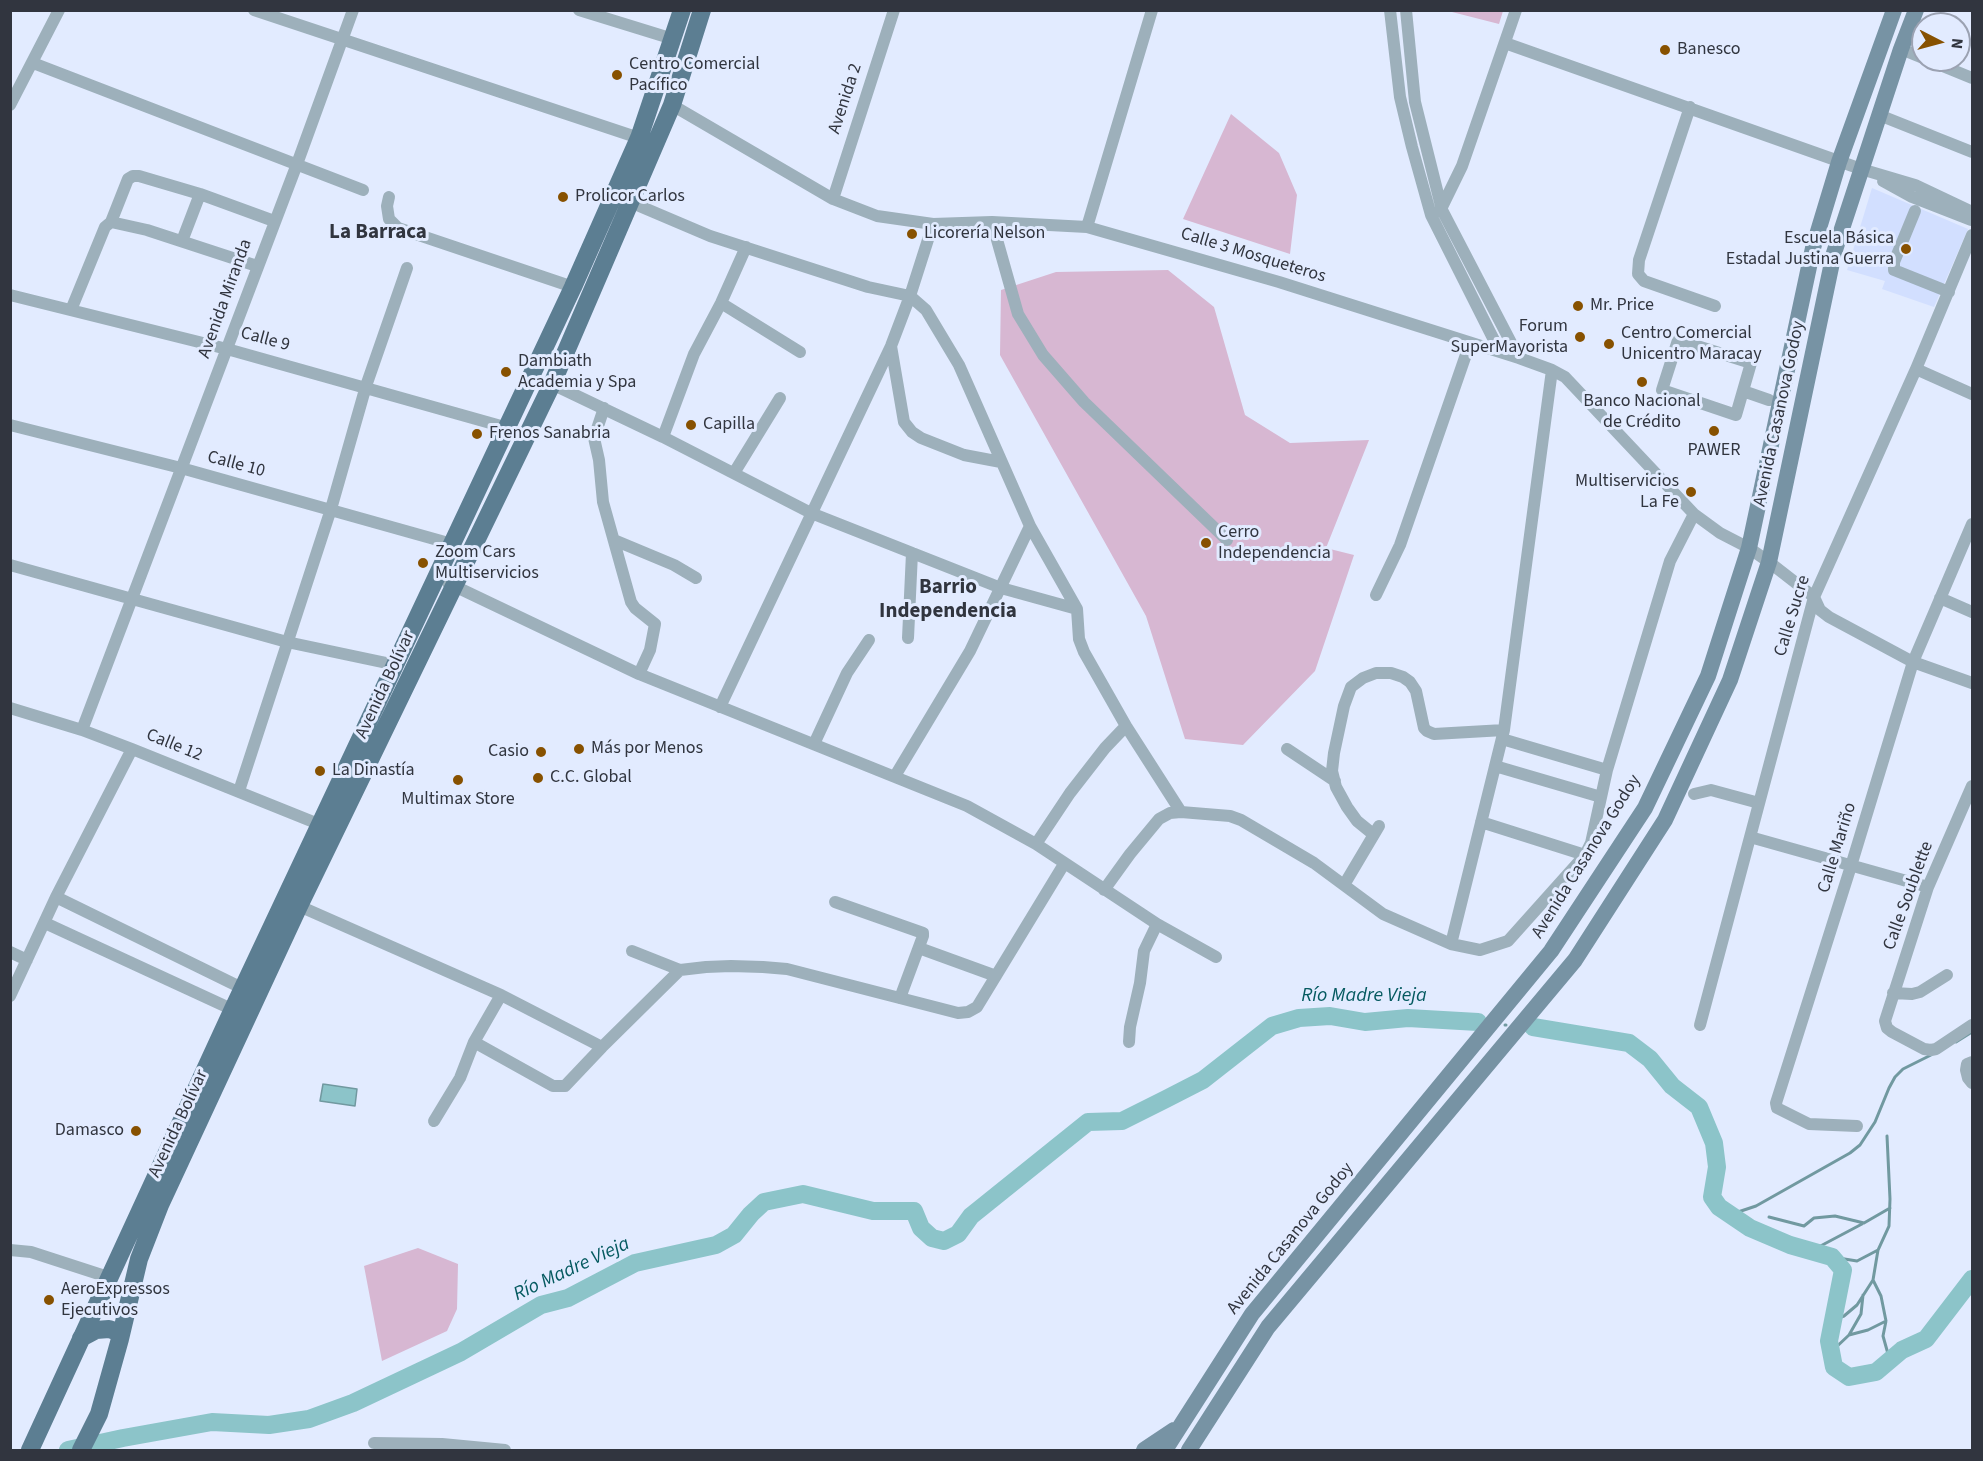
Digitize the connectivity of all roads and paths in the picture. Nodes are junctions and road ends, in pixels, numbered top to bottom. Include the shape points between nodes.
1 (59, 10) edge
2 (254, 10) edge
3 (353, 10) edge
4 (579, 10) edge
5 (682, 10) edge
6 (702, 10) edge
7 (894, 10) edge
8 (1152, 10) edge
9 (1390, 10) edge
10 (1406, 10) edge
11 (1516, 10) edge
12 (1894, 10) edge
13 (1916, 10) edge
14 (673, 39) junction
15 (342, 41) junction
16 (1505, 43) junction
17 (1901, 49) junction
18 (1911, 53) edge
19 (33, 63) junction
20 (1957, 72) edge
21 (1972, 78) edge
22 (10, 105) edge
23 (672, 105) junction
24 (1690, 108) junction
25 (1879, 115) junction
26 (639, 138) junction
27 (1972, 152) edge
28 (1839, 162) junction
29 (297, 164) junction
30 (1861, 169) junction
31 (363, 190) dead end
32 (200, 194) junction
33 (389, 197) dead end
34 (833, 199) junction
35 (630, 202) junction
36 (1915, 211) dead end
37 (1436, 212) junction
38 (1972, 212) edge
39 (1972, 220) edge
40 (274, 221) junction
41 (111, 222) junction
42 (992, 222) junction
43 (933, 224) junction
44 (1087, 227) junction
45 (1972, 235) edge
46 (182, 241) junction
47 (746, 247) junction
48 (257, 266) junction
49 (407, 268) dead end
50 (573, 286) junction
51 (1949, 292) junction
52 (10, 296) edge
53 (910, 296) junction
54 (721, 303) junction
55 (1715, 306) dead end
56 (70, 310) junction
57 (1470, 343) junction
58 (891, 346) junction
59 (227, 349) junction
60 (800, 352) dead end
61 (1500, 352) junction
62 (1519, 357) junction
63 (1916, 369) junction
64 (1552, 370) junction
65 (552, 384) junction
66 (366, 386) junction
67 (1743, 391) junction
68 (1972, 394) edge
69 (780, 398) dead end
70 (1764, 399) dead end
71 (604, 408) junction
72 (10, 425) edge
73 (508, 428) junction
74 (663, 437) junction
75 (1001, 462) junction
76 (181, 468) junction
77 (734, 473) junction
78 (331, 509) junction
79 (811, 513) junction
80 (1694, 514) junction
81 (1972, 524) edge
82 (1030, 526) junction
83 (614, 540) junction
84 (1227, 540) dead end
85 (452, 544) junction
86 (1749, 548) junction
87 (912, 553) junction
88 (1769, 562) junction
89 (10, 565) edge
90 (436, 578) junction
91 (696, 578) dead end
92 (453, 586) junction
93 (1001, 588) junction
94 (1376, 595) dead end
95 (1815, 597) junction
96 (1940, 598) junction
97 (131, 599) junction
98 (1077, 609) junction
99 (1972, 612) edge
100 (908, 638) dead end
101 (868, 640) dead end
102 (288, 642) junction
103 (1913, 662) junction
104 (396, 665) junction
105 (639, 674) junction
106 (1972, 683) edge
107 (720, 707) junction
108 (10, 708) edge
109 (1126, 726) junction
110 (82, 730) junction
111 (1503, 735) junction
112 (814, 744) junction
113 (132, 749) junction
114 (1287, 749) dead end
115 (1495, 766) junction
116 (1607, 770) junction
117 (895, 776) junction
118 (1335, 781) junction
119 (1972, 786) edge
120 (238, 791) junction
121 (1694, 794) dead end
122 (1601, 797) junction
123 (1759, 803) junction
124 (1181, 812) junction
125 (1481, 822) junction
126 (321, 825) junction
127 (1750, 837) junction
128 (1036, 844) junction
129 (1585, 855) junction
130 (1064, 864) junction
131 (1851, 866) junction
132 (1344, 885) junction
133 (1928, 887) junction
134 (1104, 890) junction
135 (57, 897) junction
136 (835, 902) dead end
137 (299, 906) junction
138 (45, 923) junction
139 (1157, 924) junction
140 (1451, 944) junction
141 (919, 948) junction
142 (632, 951) dead end
143 (10, 952) edge
144 (1216, 957) dead end
145 (27, 960) junction
146 (681, 970) junction
147 (1947, 975) dead end
148 (996, 976) junction
149 (250, 992) junction
150 (1893, 993) junction
151 (501, 995) junction
152 (10, 996) edge
153 (900, 998) junction
154 (240, 1013) junction
155 (1700, 1025) dead end
156 (1972, 1025) edge
157 (474, 1042) junction
158 (1129, 1042) dead end
159 (602, 1047) junction
160 (1970, 1063) edge
161 (1972, 1083) edge
162 (434, 1121) dead end
163 (1857, 1126) dead end
164 (10, 1250) edge
165 (108, 1277) junction
166 (120, 1336) junction
167 (81, 1338) junction
168 (1180, 1426) junction
169 (374, 1443) dead end
170 (30, 1450) edge
171 (81, 1450) edge
172 (505, 1450) edge
173 (1144, 1450) edge
174 (1165, 1450) edge
175 (1189, 1450) edge

1 - 19 street
2 - 15 street
3 - 15 street, Avenida Miranda
4 - 14 street
5 - 14 main road, Avenida Bolívar
6 - 23 main road, Avenida Bolívar
7 - 34 street, Avenida 2
8 - 44 street
9 - 37 street via 1400,97 1412,147
10 - 37 street via 1415,102
11 - 16 street
12 - 28 street, Avenida Casanova Godoy
13 - 17 street, Avenida Casanova Godoy
14 - 26 main road, Avenida Bolívar
15 - 26 street
15 - 29 street, Avenida Miranda
16 - 24 street
16 - 37 street via 1462,166
17 - 18 street
17 - 25 street, Avenida Casanova Godoy
19 - 22 street
19 - 29 street
20 - 21 street
23 - 34 street, Calle 3 Mosqueteros
23 - 35 main road, Avenida Bolívar
24 - 28 street
24 - 55 street via 1639,260 1638,274 1644,281
25 - 27 street
25 - 30 street, Avenida Casanova Godoy
26 - 50 main road, Avenida Bolívar
28 - 30 street
28 - 86 street, Avenida Casanova Godoy via 1813,248
29 - 31 street
29 - 40 street, Avenida Miranda
30 - 38 street via 1915,185
30 - 39 street via 1912,197
30 - 88 street, Avenida Casanova Godoy via 1834,253
32 - 40 street
32 - 41 street via 133,176 128,179
32 - 46 street
33 - 50 street via 388,219 398,228
34 - 43 street, Calle 3 Mosqueteros via 878,216
35 - 47 street
35 - 65 main road, Avenida Bolívar
36 - 51 street via 1894,270
37 - 61 street
37 - 62 street
40 - 48 street, Avenida Miranda
41 - 46 street
41 - 56 street via 105,227
42 - 43 street, Calle 3 Mosqueteros
42 - 44 street, Calle 3 Mosqueteros
42 - 84 street via 1018,314 1043,355 1084,402
43 - 53 street
44 - 57 street, Calle 3 Mosqueteros via 1279,282
45 - 51 street, Calle Sucre
46 - 48 street
47 - 53 street via 858,284
47 - 54 street
48 - 59 street, Avenida Miranda
49 - 66 street
50 - 73 main road, Avenida Bolívar
51 - 63 street, Calle Sucre
52 - 56 street, Calle 9
53 - 58 street
53 - 75 street via 926,310 959,365
54 - 60 street
54 - 74 street via 694,354
56 - 59 street, Calle 9
57 - 61 street, Calle 3 Mosqueteros
57 - 94 street via 1400,545
58 - 75 street via 904,422 912,432 964,455
58 - 79 street
59 - 66 street, Calle 9
59 - 76 street, Avenida Miranda
61 - 62 street, Calle 3 Mosqueteros
62 - 64 street, Calle 3 Mosqueteros
63 - 68 street
63 - 95 street, Calle Sucre
64 - 80 street, Calle 3 Mosqueteros via 1565,377
64 - 111 street
65 - 71 street
65 - 92 main road, Avenida Bolívar
66 - 73 street, Calle 9
66 - 78 street
67 - 67 street via 1736,415 1662,390 1678,340 1751,363
67 - 70 street
69 - 77 street
71 - 74 street
71 - 83 street via 594,438 603,502
72 - 76 street, Calle 10
73 - 85 main road, Avenida Bolívar
74 - 77 street
75 - 82 street
76 - 78 street, Calle 10
76 - 97 street, Avenida Miranda
77 - 79 street
78 - 85 street, Calle 10
78 - 102 street
79 - 87 street
79 - 107 street
80 - 86 street, Calle 3 Mosqueteros
80 - 116 street via 1670,561
81 - 96 street, Calle Mariño
82 - 93 street
82 - 98 street
83 - 91 street
83 - 105 street via 631,602 655,624 650,650
85 - 90 main road, Avenida Bolívar
86 - 88 street, Calle 3 Mosqueteros
86 - 168 street, Avenida Casanova Godoy via 1708,676 1645,808 1551,951 1252,1314
87 - 93 street
87 - 100 street
88 - 95 street, Calle 3 Mosqueteros
88 - 175 street, Avenida Casanova Godoy via 1730,680 1665,820 1575,960 1268,1327
89 - 97 street
90 - 92 street
90 - 104 main road, Avenida Bolívar
92 - 105 street
92 - 137 main road, Avenida Bolívar
93 - 98 street
93 - 117 street via 970,651
95 - 103 street, Calle 3 Mosqueteros via 1820,610 1829,617
95 - 123 street, Calle Sucre
96 - 99 street
96 - 103 street, Calle Mariño
97 - 102 street
97 - 110 street, Avenida Miranda
98 - 109 street via 1084,652
101 - 112 street via 847,673
102 - 104 street
102 - 120 street
103 - 106 street, Calle 3 Mosqueteros
103 - 131 street, Calle Mariño
104 - 126 main road, Avenida Bolívar
105 - 107 street
107 - 112 street
108 - 110 street, Calle 12
109 - 124 street
109 - 128 street via 1070,793
110 - 113 street, Calle 12
111 - 115 street
111 - 116 street
111 - 118 street via 1426,731 1410,682 1391,673 1376,673 1351,687 1339,723 1332,771
112 - 117 street
113 - 120 street, Calle 12
113 - 135 street
114 - 118 street
115 - 122 street
115 - 125 street
116 - 122 street
117 - 128 street via 967,806
118 - 132 street via 1357,821 1376,830
119 - 133 street, Calle Soublette
120 - 126 street, Calle 12
121 - 123 street via 1711,790
122 - 129 street
123 - 127 street, Calle Sucre
124 - 132 street via 1241,820
124 - 134 street via 1159,819
125 - 129 street
125 - 140 street
126 - 149 main road, Avenida Bolívar
127 - 131 street
127 - 155 street, Calle Sucre
128 - 130 street
129 - 140 street via 1508,941 1480,950
130 - 134 street
130 - 148 street
131 - 133 street
131 - 163 street, Calle Mariño via 1776,1103 1777,1108 1809,1124
132 - 140 street via 1383,914
133 - 150 street, Calle Soublette
134 - 139 street
135 - 138 street
135 - 149 street
136 - 141 street via 921,931 924,936
137 - 149 main road, Avenida Bolívar
137 - 151 street
138 - 145 street
138 - 154 street
139 - 144 street
139 - 158 street via 1144,951
141 - 148 street
141 - 153 street
142 - 146 street
143 - 145 street
145 - 152 street
146 - 153 street via 731,966 787,969
146 - 159 street
147 - 150 street via 1920,992
148 - 153 street via 977,1007 968,1012 957,1013
149 - 154 main road, Avenida Bolívar
150 - 156 street, Calle Soublette via 1887,1028 1924,1049 1936,1049
151 - 157 street
151 - 159 street
154 - 165 main road, Avenida Bolívar
154 - 166 main road, Avenida Bolívar via 139,1259
157 - 159 street via 559,1087 565,1086
157 - 162 street via 460,1078
160 - 161 street via 1966,1070
164 - 165 street via 31,1252
165 - 167 main road, Avenida Bolívar
166 - 167 main road via 109,1329 96,1330
166 - 171 main road, Avenida Bolívar via 99,1414
167 - 170 main road, Avenida Bolívar
168 - 173 street
168 - 174 street, Avenida Casanova Godoy
169 - 172 street

